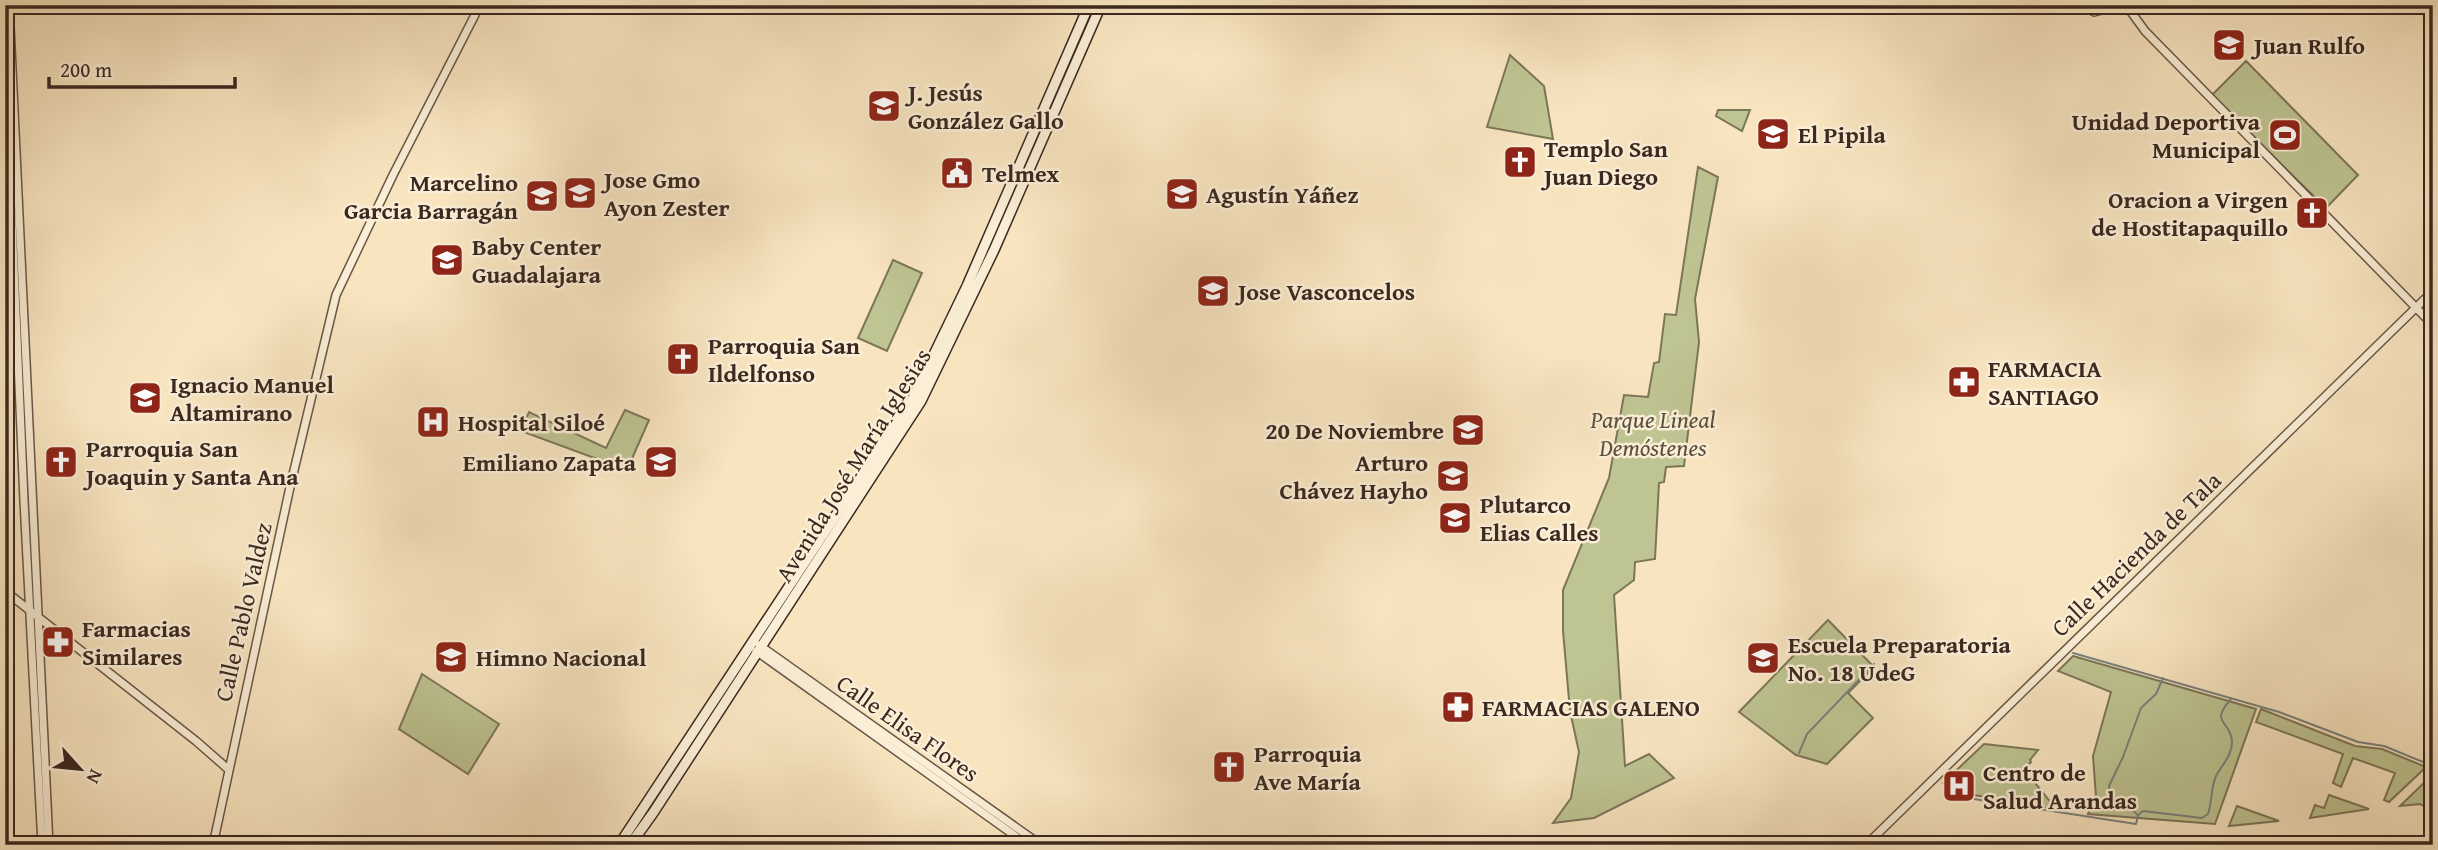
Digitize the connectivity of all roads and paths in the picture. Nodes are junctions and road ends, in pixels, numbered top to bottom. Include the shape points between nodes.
1 (9, 5) edge
2 (480, 5) edge
3 (1089, 5) edge
4 (1101, 5) edge
5 (2082, 5) edge
6 (2112, 5) edge
7 (2126, 5) edge
8 (7, 17) edge
9 (5, 56) edge
10 (9, 103) edge
11 (2433, 291) edge
12 (2416, 308) junction
13 (2433, 325) edge
14 (5, 591) edge
15 (30, 610) junction
16 (40, 618) junction
17 (755, 647) junction
18 (228, 769) junction
19 (42, 845) edge
20 (49, 845) edge
21 (213, 845) edge
22 (619, 845) edge
23 (630, 845) edge
24 (1028, 845) edge
25 (1041, 845) edge
26 (1866, 845) edge

1 - 8 street
2 - 18 street, Calle Pablo Valdez via 336,295
3 - 17 main road, Avenida José María Iglesias via 967,286 913,398
4 - 17 main road, Avenida José María Iglesias via 933,379
5 - 6 street via 2094,12
7 - 12 street via 2154,40
8 - 10 street
9 - 10 street
10 - 15 street
10 - 16 street
11 - 12 street, Calle Hacienda de Tala
12 - 13 street
12 - 26 street, Calle Hacienda de Tala
14 - 15 street
15 - 16 street
15 - 19 street
16 - 18 street
16 - 20 street
17 - 22 main road, Avenida José María Iglesias
17 - 23 main road, Avenida José María Iglesias
17 - 24 street, Calle Elisa Flores
17 - 25 street, Calle Elisa Flores
18 - 21 street, Calle Pablo Valdez

